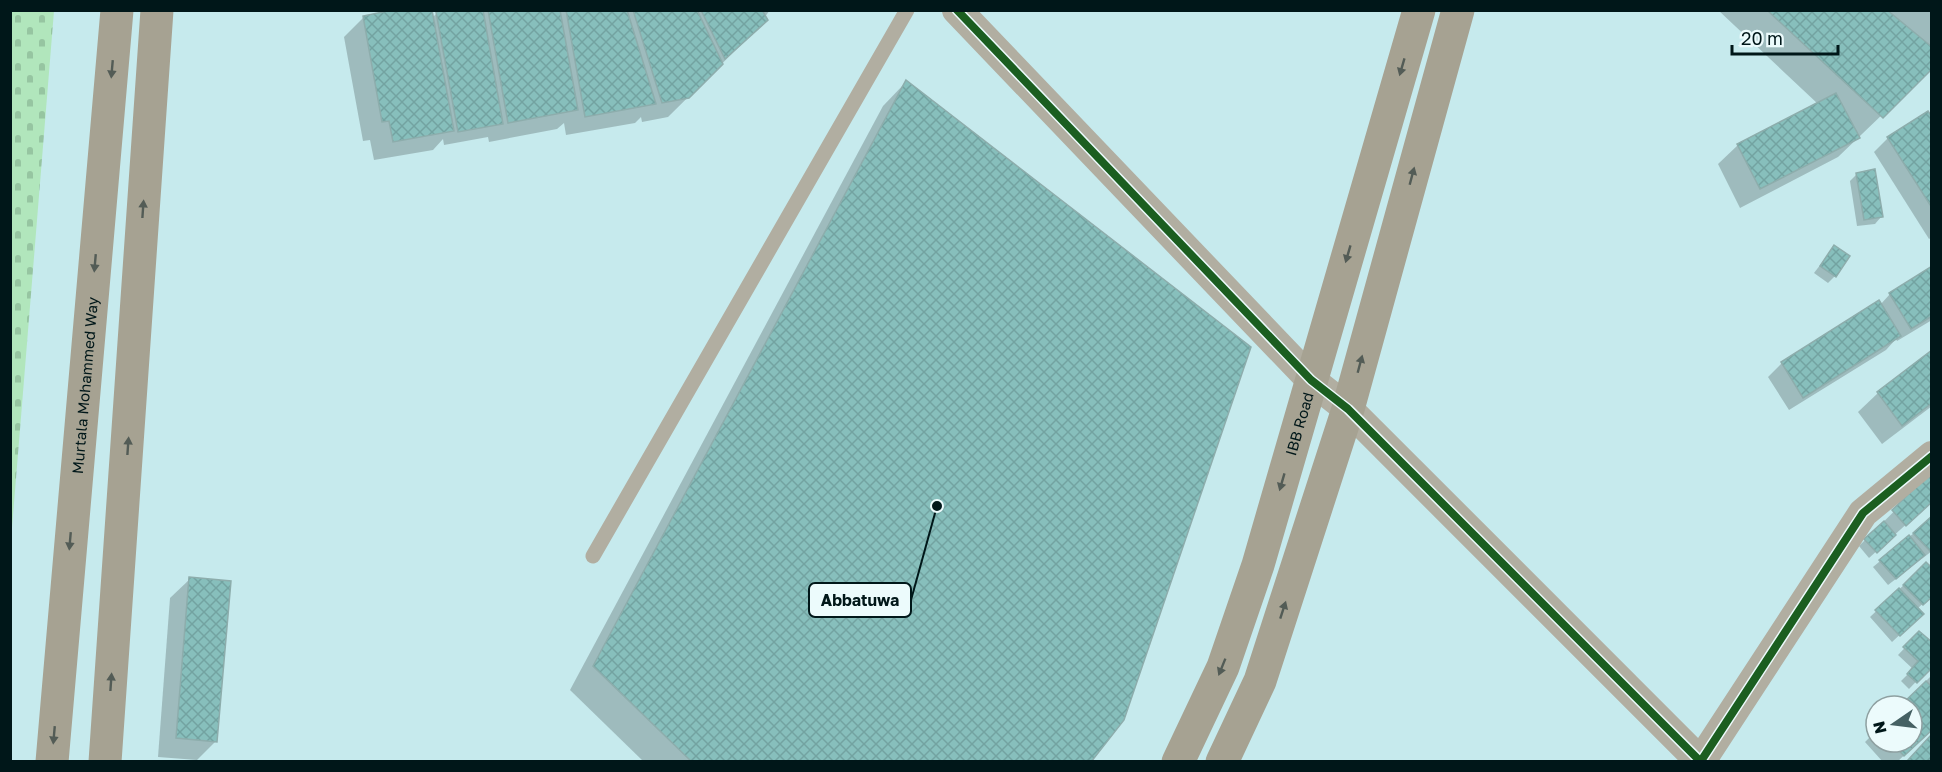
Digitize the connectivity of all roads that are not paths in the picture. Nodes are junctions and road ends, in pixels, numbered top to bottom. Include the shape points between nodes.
1 (117, 10) edge
2 (157, 10) edge
3 (907, 10) edge
4 (957, 10) edge
5 (1419, 10) edge
6 (1458, 10) edge
7 (1311, 380) junction
8 (1348, 410) junction
9 (1932, 456) edge
10 (74, 492) junction
11 (125, 496) junction
12 (592, 556) dead end
13 (1701, 761) edge
14 (52, 762) edge
15 (105, 762) edge
16 (1178, 762) edge
17 (1222, 762) edge

1 -> 10 main road, Murtala Mohammed Way
11 -> 2 main road
3 - 12 lane
4 - 7 street
5 -> 7 main road, IBB Road
8 -> 6 main road
7 - 8 street
7 -> 16 main road, IBB Road via 1258,565 1223,667
8 - 13 street
17 -> 8 main road via 1260,681
9 - 13 street via 1863,513
10 - 11 main road
10 -> 14 main road, Murtala Mohammed Way
15 -> 11 main road

